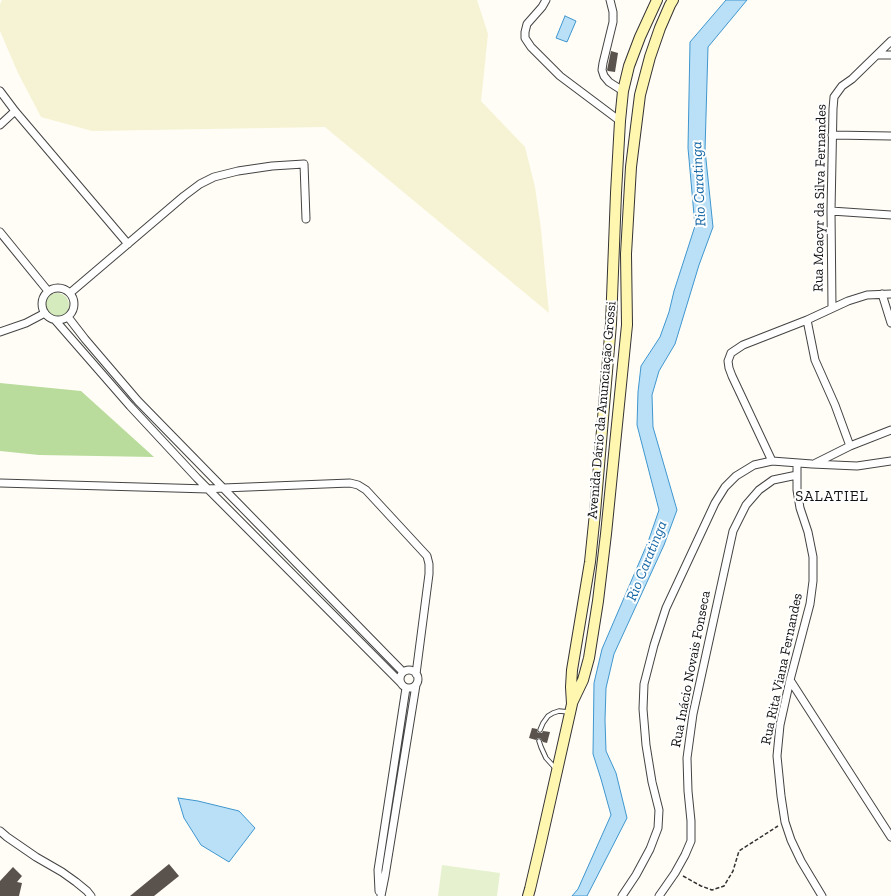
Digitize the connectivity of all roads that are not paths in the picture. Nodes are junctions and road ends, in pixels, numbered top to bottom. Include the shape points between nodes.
1 (546, 0) edge
2 (610, 0) edge
3 (657, 0) edge
4 (673, 0) edge
5 (891, 41) edge
6 (877, 55) junction
7 (891, 56) edge
8 (0, 91) edge
9 (623, 91) junction
10 (15, 111) junction
11 (620, 121) junction
12 (0, 124) edge
13 (832, 135) junction
14 (891, 136) edge
15 (831, 211) junction
16 (891, 215) edge
17 (306, 218) dead end
18 (0, 232) edge
19 (128, 244) junction
20 (48, 291) junction
21 (70, 293) junction
22 (882, 294) junction
23 (891, 294) edge
24 (832, 307) junction
25 (45, 313) junction
26 (68, 317) junction
27 (55, 320) junction
28 (807, 320) junction
29 (891, 323) edge
30 (611, 324) junction
31 (627, 324) junction
32 (0, 332) edge
33 (891, 430) edge
34 (850, 446) junction
35 (772, 461) junction
36 (891, 461) edge
37 (797, 463) junction
38 (812, 464) junction
39 (209, 473) junction
40 (797, 475) junction
41 (197, 478) junction
42 (0, 483) edge
43 (223, 488) junction
44 (208, 489) junction
45 (403, 672) junction
46 (416, 674) junction
47 (790, 680) junction
48 (404, 685) junction
49 (416, 685) junction
50 (571, 708) junction
51 (540, 730) dead end
52 (539, 741) dead end
53 (557, 770) junction
54 (0, 831) edge
55 (891, 837) edge
56 (91, 896) edge
57 (380, 896) edge
58 (528, 896) edge
59 (622, 896) edge
60 (659, 896) edge
61 (822, 896) edge

1 - 11 street via 527,24 526,38 531,47 560,76
2 - 9 street via 613,22 602,70 609,82
3 - 9 main road, Avenida Dário da Anunciação Grossi via 629,66
4 - 31 main road, Avenida Dário da Anunciação Grossi via 660,28 640,94 631,167 626,254
5 - 6 street, Rua Moacyr da Silva Fernandes
6 - 7 street
6 - 13 street, Rua Moacyr da Silva Fernandes via 842,86 834,97
8 - 10 street
9 - 11 main road, Avenida Dário da Anunciação Grossi
10 - 12 street
10 - 19 street
11 - 30 main road, Avenida Dário da Anunciação Grossi
13 - 14 street
13 - 15 street, Rua Moacyr da Silva Fernandes
15 - 16 street
15 - 24 street, Rua Moacyr da Silva Fernandes
17 - 19 street via 304,164 272,166 214,177 200,184
18 - 20 street
19 - 21 street
20 - 21 street via 58,287
20 - 25 street via 42,300
21 - 26 street via 75,306
22 - 23 street
22 - 24 street via 867,295
22 - 29 street
24 - 28 street
25 - 27 street
25 - 32 street
26 - 27 street
26 - 39 street via 138,401
27 - 41 street
28 - 34 street via 815,360
28 - 35 street via 743,345 731,353 728,361
30 - 31 main road
30 - 50 main road, Avenida Dário da Anunciação Grossi via 596,514 572,664
31 - 50 main road, Avenida Dário da Anunciação Grossi via 598,601 584,680
33 - 34 street
34 - 38 street
35 - 37 street
35 - 59 street via 754,465 725,486 666,608 644,684 643,709 646,745 659,810 658,828 650,849
36 - 38 street via 857,466
37 - 38 street
37 - 40 street, Rua Rita Viana Fernandes
39 - 41 street via 203,472
39 - 43 street
40 - 47 street, Rua Rita Viana Fernandes via 800,508 813,558 813,581 810,604
40 - 60 street, Rua Inácio Novais Fonseca via 773,480 758,490 746,505 733,531 693,714 687,758 691,841 676,874
41 - 44 street
42 - 44 street
43 - 44 street
43 - 45 street
43 - 46 street via 350,483 366,490 427,556 429,574
44 - 48 street
45 - 46 street via 411,670
45 - 48 street via 400,677
46 - 49 street
47 - 55 street
47 - 61 street, Rua Rita Viana Fernandes via 780,725 777,756 781,796 791,840 800,861
48 - 49 street via 411,688
48 - 57 street via 378,870
49 - 57 street
50 - 51 lane via 548,716
50 - 53 main road, Avenida Dário da Anunciação Grossi
52 - 53 lane via 546,758
53 - 58 main road, Avenida Dário da Anunciação Grossi
54 - 56 street via 62,872

